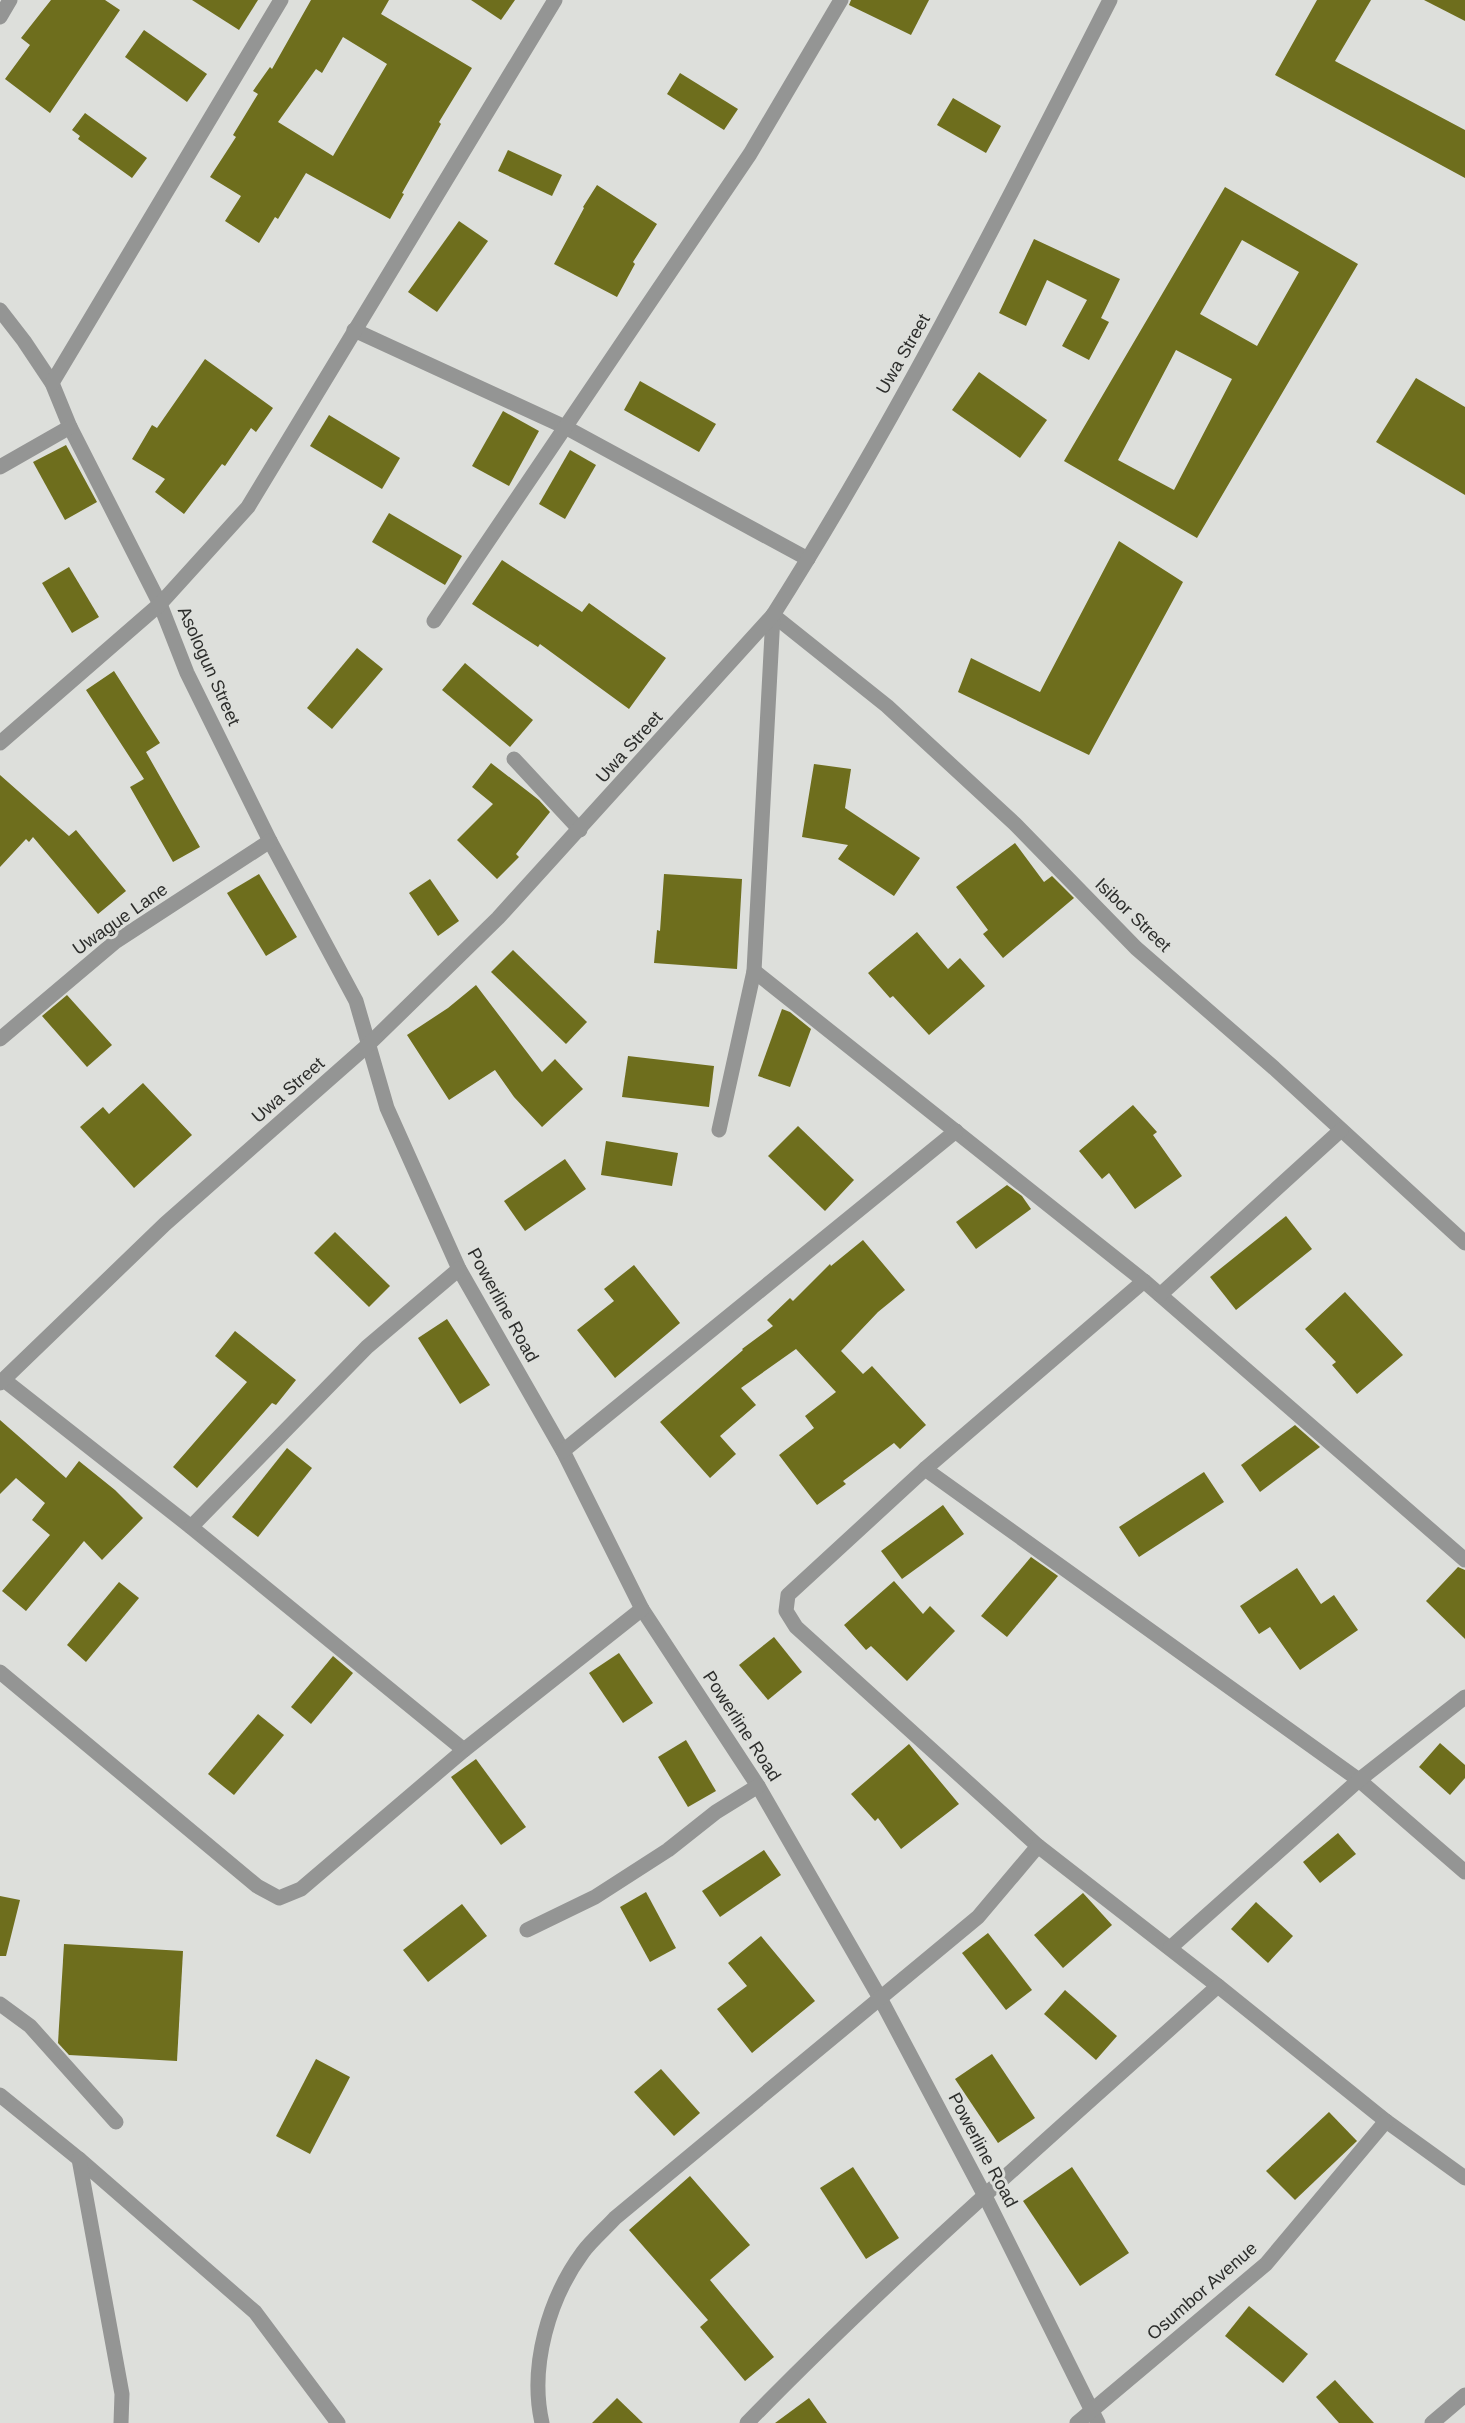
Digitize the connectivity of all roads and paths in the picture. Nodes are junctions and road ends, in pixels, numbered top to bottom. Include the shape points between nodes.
1 (10, 0) edge
2 (281, 0) edge
3 (555, 0) edge
4 (841, 0) edge
5 (1110, 0) edge
6 (0, 17) edge
7 (0, 310) edge
8 (354, 330) junction
9 (52, 383) junction
10 (70, 427) junction
11 (566, 428) junction
12 (0, 466) edge
13 (808, 560) junction
14 (160, 604) junction
15 (773, 615) junction
16 (434, 621) dead end
17 (0, 743) edge
18 (514, 759) dead end
19 (580, 830) junction
20 (270, 841) junction
21 (754, 971) junction
22 (0, 1039) edge
23 (368, 1045) junction
24 (719, 1130) dead end
25 (1341, 1130) junction
26 (956, 1131) junction
27 (1465, 1243) edge
28 (459, 1269) junction
29 (1144, 1281) junction
30 (1160, 1295) junction
31 (2, 1381) edge
32 (563, 1451) junction
33 (925, 1469) junction
34 (191, 1527) junction
35 (1465, 1560) edge
36 (642, 1609) junction
37 (0, 1672) edge
38 (1465, 1697) edge
39 (464, 1750) junction
40 (1359, 1780) junction
41 (758, 1786) junction
42 (1038, 1846) junction
43 (1465, 1872) edge
44 (527, 1930) dead end
45 (1170, 1948) junction
46 (1218, 1986) junction
47 (880, 1998) junction
48 (0, 2004) edge
49 (0, 2095) edge
50 (1386, 2121) junction
51 (116, 2122) dead end
52 (79, 2159) junction
53 (1465, 2178) edge
54 (985, 2196) junction
55 (1465, 2395) edge
56 (1095, 2417) edge
57 (121, 2423) edge
58 (338, 2423) edge
59 (542, 2423) edge
60 (747, 2423) edge
61 (1077, 2423) edge
62 (1432, 2423) edge

1 - 6 street
2 - 9 street
3 - 8 street
4 - 11 street via 750,154
5 - 13 street, Uwa Street via 967,280
7 - 9 street, Asologun Street
8 - 11 street
8 - 14 street via 248,507
9 - 10 street, Asologun Street
10 - 12 street
10 - 14 street, Asologun Street
11 - 13 street
11 - 16 street
13 - 15 street, Uwa Street
14 - 17 street
14 - 20 street, Asologun Street via 187,673
15 - 19 street, Uwa Street
15 - 21 street
15 - 25 street, Isibor Street via 887,706 1015,824 1136,948
18 - 19 street
19 - 23 street, Uwa Street via 498,918
20 - 22 street, Uwague Lane via 115,942
20 - 23 street, Asologun Street via 356,1001
21 - 24 street
21 - 26 street
23 - 28 street, Powerline Road via 387,1108
23 - 31 street, Uwa Street via 165,1224
25 - 27 street, Isibor Street
25 - 30 street
26 - 29 street
26 - 32 street
28 - 32 street, Powerline Road
28 - 34 street via 367,1347
29 - 30 street
29 - 33 street
30 - 35 street
31 - 34 street
32 - 36 street, Powerline Road
33 - 40 street
33 - 42 street via 788,1595 786,1611 796,1627
34 - 39 street
36 - 39 street
36 - 41 street, Powerline Road
37 - 39 street via 258,1886 279,1898 301,1889
38 - 40 street
40 - 43 street
40 - 45 street
41 - 44 street via 595,1897
41 - 47 street, Powerline Road
42 - 45 street
42 - 47 street via 978,1917
45 - 46 street
46 - 50 street
46 - 54 street
47 - 54 street, Powerline Road
47 - 59 street via 615,2218 583,2252 551,2313 540,2362 537,2402
48 - 51 street via 30,2026
49 - 52 street
50 - 53 street
50 - 56 street, Osumbor Avenue via 1266,2264
52 - 57 street via 122,2394
52 - 58 street via 255,2312
54 - 56 street, Powerline Road
54 - 60 street
55 - 62 street
56 - 61 street, Osumbor Avenue

